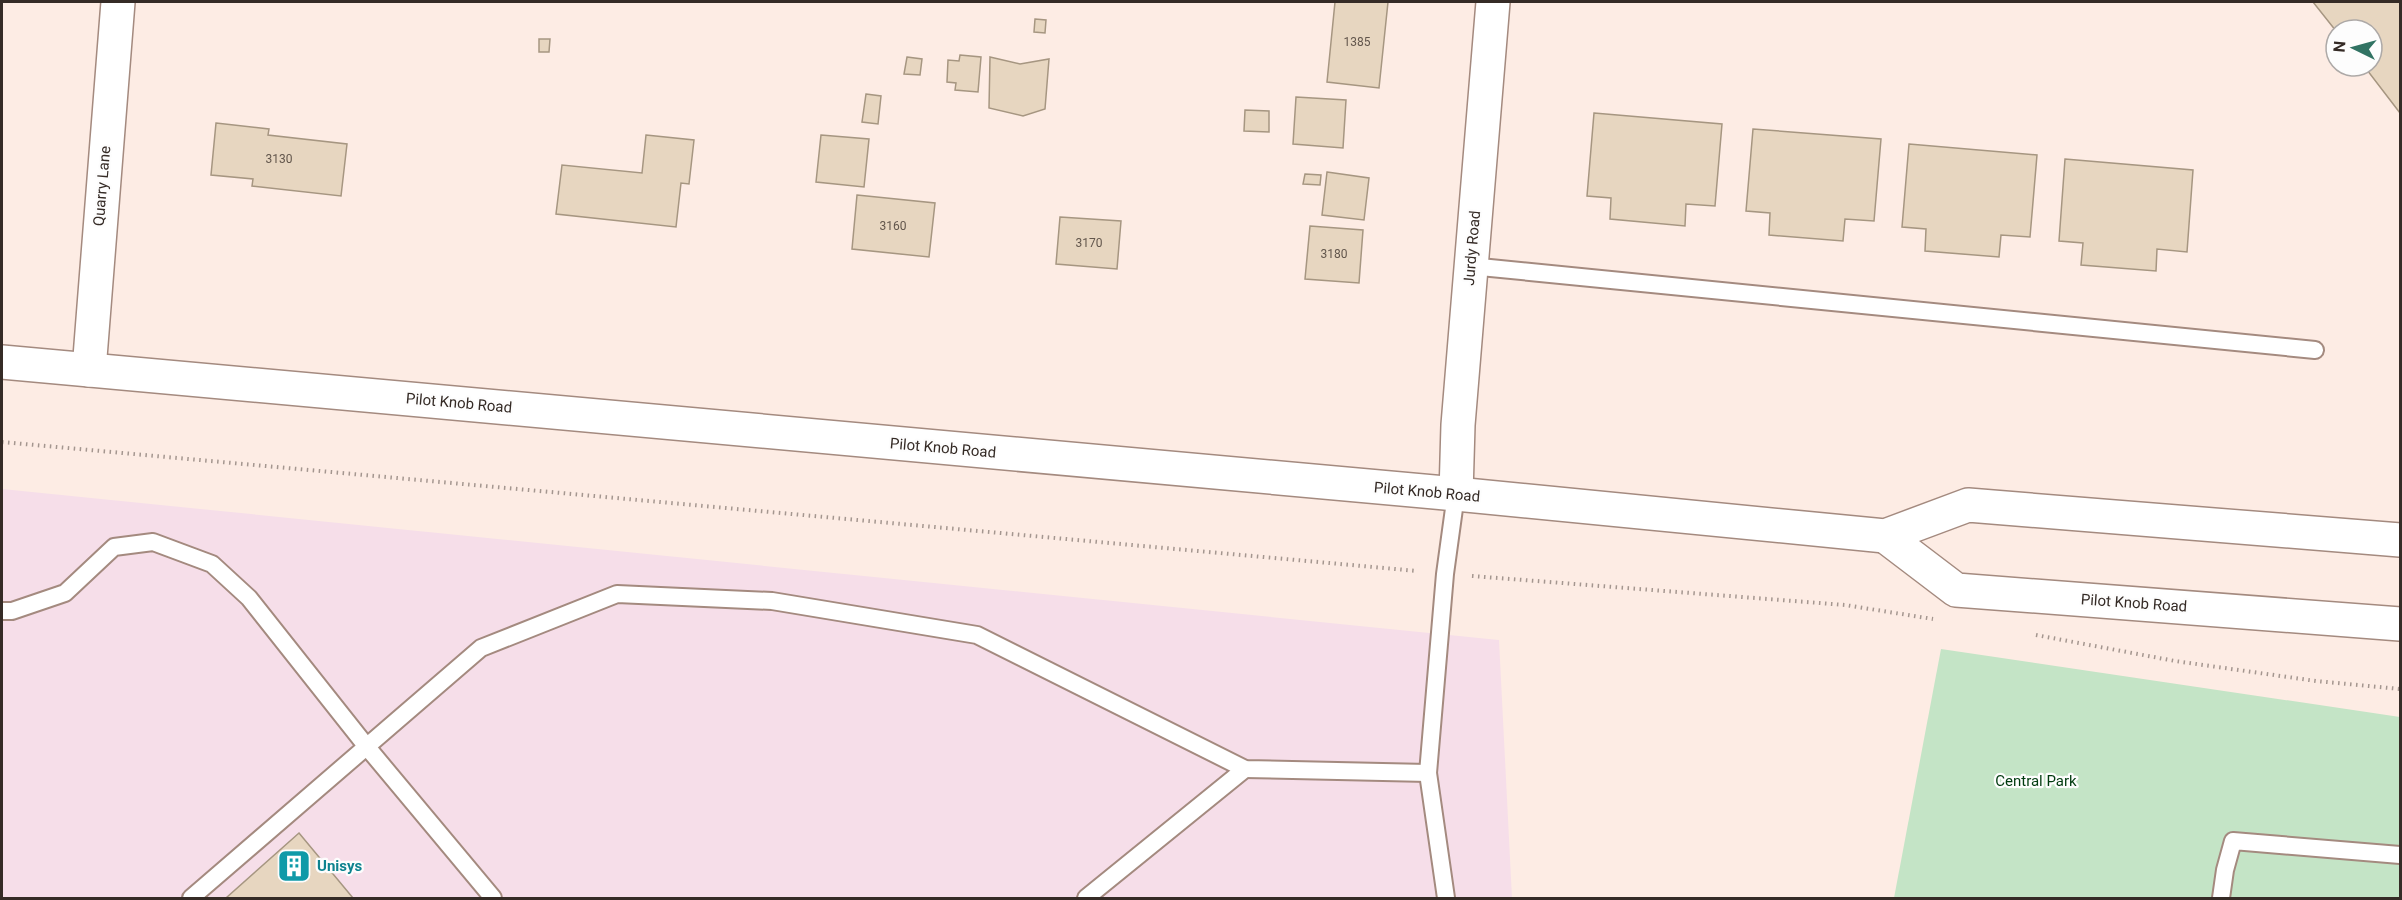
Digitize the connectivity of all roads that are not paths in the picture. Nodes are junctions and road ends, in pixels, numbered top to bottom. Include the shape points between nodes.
1 (118, 2) edge
2 (1493, 2) edge
3 (1470, 266) junction
4 (2315, 350) dead end
5 (2, 362) edge
6 (89, 370) junction
7 (1456, 494) junction
8 (1885, 536) junction
9 (2400, 540) edge
10 (2, 611) edge
11 (2400, 624) edge
12 (367, 747) junction
13 (1245, 769) junction
14 (1428, 773) junction
15 (2400, 855) edge
16 (191, 898) edge
17 (493, 898) edge
18 (1086, 898) edge
19 (1446, 898) edge
20 (2221, 898) edge

1 - 6 main road, Quarry Lane
2 - 3 main road, Jurdy Road
3 - 4 lane
3 - 7 main road, Jurdy Road
5 - 6 main road, Pilot Knob Road
6 - 7 main road, Pilot Knob Road
7 - 8 main road, Pilot Knob Road
7 - 14 lane
8 - 9 main road, Pilot Knob Road via 1968,505
8 - 11 main road, Pilot Knob Road via 1956,590
10 - 12 lane via 64,593 114,547 153,542 212,564 249,598
12 - 13 lane via 481,648 617,594 772,601 977,635
12 - 16 lane
12 - 17 lane
13 - 14 lane
13 - 18 lane
14 - 19 lane
15 - 20 lane via 2233,841

